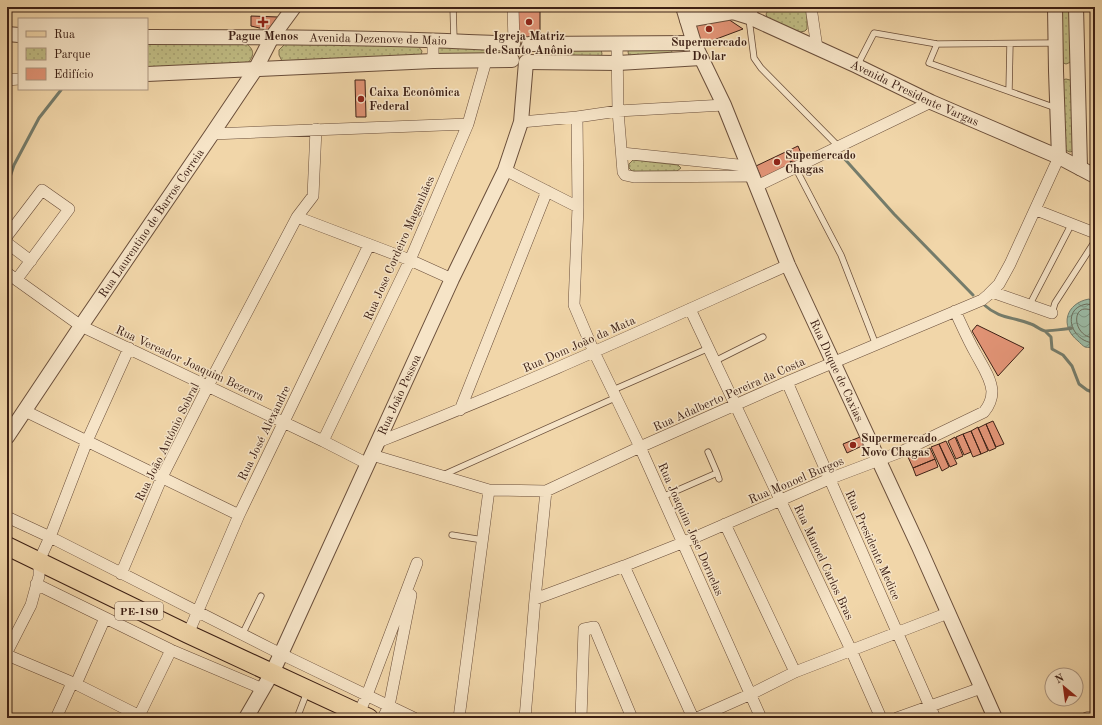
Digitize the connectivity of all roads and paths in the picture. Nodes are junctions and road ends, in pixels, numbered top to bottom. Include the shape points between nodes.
1 (294, 7) edge
2 (453, 7) edge
3 (513, 7) edge
4 (811, 7) edge
5 (1055, 7) edge
6 (1076, 7) edge
7 (744, 11) edge
8 (685, 13) edge
9 (7, 34) edge
10 (18, 34) edge
11 (272, 36) junction
12 (148, 37) edge
13 (433, 40) junction
14 (454, 40) junction
15 (513, 43) junction
16 (694, 43) junction
17 (1056, 43) junction
18 (529, 44) junction
19 (617, 44) junction
20 (937, 44) junction
21 (1010, 44) junction
22 (817, 48) junction
23 (701, 58) junction
24 (512, 60) junction
25 (486, 61) junction
26 (433, 62) junction
27 (527, 62) junction
28 (618, 63) junction
29 (857, 66) junction
30 (255, 70) junction
31 (1056, 71) junction
32 (1078, 71) junction
33 (148, 74) edge
34 (18, 79) edge
35 (7, 80) edge
36 (1009, 91) junction
37 (931, 102) junction
38 (724, 105) junction
39 (1057, 108) junction
40 (618, 111) junction
41 (577, 117) junction
42 (521, 122) junction
43 (468, 124) junction
44 (316, 129) junction
45 (212, 134) junction
46 (838, 146) junction
47 (622, 153) junction
48 (1059, 157) junction
49 (795, 167) junction
50 (1080, 168) junction
51 (506, 170) junction
52 (753, 176) junction
53 (1095, 176) edge
54 (547, 191) junction
55 (578, 207) junction
56 (1036, 210) junction
57 (297, 217) junction
58 (1072, 225) junction
59 (1095, 233) edge
60 (7, 236) edge
61 (1095, 241) edge
62 (7, 243) edge
63 (369, 245) junction
64 (410, 260) junction
65 (31, 261) junction
66 (788, 265) junction
67 (7, 273) edge
68 (17, 279) junction
69 (452, 279) junction
70 (992, 292) junction
71 (1029, 306) junction
72 (690, 309) junction
73 (955, 311) junction
74 (1052, 314) joint
75 (81, 326) junction
76 (763, 337) dead end
77 (876, 345) junction
78 (129, 348) junction
79 (709, 348) junction
80 (594, 352) junction
81 (715, 361) junction
82 (833, 363) junction
83 (787, 382) junction
84 (208, 386) junction
85 (615, 394) junction
86 (736, 404) junction
87 (460, 410) junction
88 (25, 412) junction
89 (284, 422) junction
90 (7, 437) edge
91 (87, 441) junction
92 (323, 441) junction
93 (378, 442) junction
94 (640, 447) junction
95 (708, 452) dead end
96 (370, 459) junction
97 (879, 460) junction
98 (440, 476) junction
99 (162, 477) junction
100 (829, 479) junction
101 (489, 490) junction
102 (546, 491) junction
103 (662, 497) junction
104 (780, 500) junction
105 (239, 515) junction
106 (7, 517) edge
107 (725, 524) junction
108 (452, 535) dead end
109 (50, 537) junction
110 (483, 540) junction
111 (682, 543) junction
112 (7, 546) edge
113 (39, 561) junction
114 (624, 566) junction
115 (121, 574) junction
116 (36, 584) junction
117 (261, 596) dead end
118 (535, 599) junction
119 (197, 612) junction
120 (948, 613) junction
121 (105, 618) junction
122 (898, 632) junction
123 (188, 634) junction
124 (242, 635) junction
125 (171, 650) junction
126 (851, 650) junction
127 (7, 652) edge
128 (281, 654) junction
129 (7, 655) edge
130 (795, 672) junction
131 (272, 673) junction
132 (74, 684) junction
133 (981, 688) junction
134 (263, 689) junction
135 (308, 690) junction
136 (751, 694) junction
137 (367, 695) junction
138 (389, 706) junction
139 (930, 707) junction
140 (364, 715) edge
141 (1095, 715) edge
142 (140, 717) edge
143 (56, 718) edge
144 (246, 718) edge
145 (297, 718) edge
146 (383, 718) edge
147 (414, 718) edge
148 (459, 718) edge
149 (525, 718) edge
150 (582, 718) edge
151 (632, 718) edge
152 (693, 718) edge
153 (697, 718) edge
154 (761, 718) edge
155 (881, 718) edge
156 (897, 718) edge
157 (935, 718) edge
158 (994, 718) edge
159 (1080, 718) edge

1 - 11 street, Rua Laurentino de Barros Correia
2 - 14 lane
3 - 15 street
4 - 22 street
5 - 17 street
6 - 32 street
7 - 8 street
7 - 22 street, Avenida Presidente Vargas
7 - 46 lane via 754,58
8 - 16 street, Rua Duque de Caxias
9 - 10 street
11 - 12 street, Avenida Dezenove de Maio
11 - 13 street, Avenida Dezenove de Maio
11 - 30 street, Rua Laurentino de Barros Correia
13 - 14 street, Avenida Dezenove de Maio
13 - 26 street
14 - 15 street, Avenida Dezenove de Maio
15 - 18 street via 522,41
15 - 24 street via 509,52
16 - 19 street
16 - 23 street, Rua Duque de Caxias
17 - 21 lane
17 - 31 street
18 - 19 street
18 - 27 street via 532,53
19 - 28 street
20 - 21 lane
20 - 29 lane via 874,34
20 - 36 lane via 929,63
21 - 36 lane
22 - 29 street, Avenida Presidente Vargas
23 - 28 street
23 - 38 street, Rua Duque de Caxias
24 - 25 street, Avenida Dezenove de Maio
24 - 27 street via 518,64
25 - 26 street, Avenida Dezenove de Maio
25 - 43 street, Rua Jose Cordeiro Maganhães
26 - 30 street, Avenida Dezenove de Maio
27 - 28 street
27 - 42 street, Rua João Pessoa
28 - 40 street
29 - 37 street, Avenida Presidente Vargas
30 - 33 street, Avenida Dezenove de Maio
30 - 45 street, Rua Laurentino de Barros Correia
31 - 32 street
31 - 39 street
32 - 50 street
34 - 35 street
36 - 39 lane
37 - 46 street
37 - 48 street, Avenida Presidente Vargas
38 - 40 street
38 - 52 street, Rua Duque de Caxias
39 - 48 street
40 - 41 street
40 - 47 street
41 - 42 street
41 - 55 street, Rua Joaquim Jose Dornelas
42 - 51 street, Rua João Pessoa
43 - 44 street
43 - 64 street, Rua Jose Cordeiro Maganhães
44 - 45 street
44 - 57 street, Rua João Antônio Sobral via 313,196
45 - 75 street, Rua Laurentino de Barros Correia
46 - 49 street
47 - 52 street
47 - 52 street via 623,172 629,177
48 - 50 street, Avenida Presidente Vargas
48 - 56 street, Rua Adalberto Pereira da Costa
49 - 52 street
49 - 77 lane via 841,255
50 - 53 street, Avenida Presidente Vargas
51 - 54 street
51 - 69 street, Rua João Pessoa
52 - 66 street, Rua Duque de Caxias
54 - 55 street
54 - 87 street
55 - 80 street, Rua Joaquim Jose Dornelas via 574,305
56 - 58 street
56 - 70 street, Rua Adalberto Pereira da Costa via 1010,264
57 - 63 street
57 - 84 street, Rua João Antônio Sobral
58 - 59 street
58 - 71 lane
60 - 65 street via 42,190 69,209
61 - 74 lane via 1055,303
62 - 65 street
63 - 64 street
63 - 89 street, Rua José Alexandre
64 - 69 street
64 - 92 street, Rua Jose Cordeiro Maganhães
65 - 68 street
66 - 72 street, Rua Dom João da Mata
66 - 82 street, Rua Duque de Caxias
67 - 68 street, Rua Vereador Joaquim Bezerra
68 - 75 street, Rua Vereador Joaquim Bezerra
69 - 93 street, Rua João Pessoa
70 - 71 street
70 - 73 street, Rua Adalberto Pereira da Costa via 982,300
71 - 74 street
72 - 79 street, Rua Manoel Carlos Bras
72 - 80 street, Rua Dom João da Mata
73 - 77 street, Rua Adalberto Pereira da Costa
73 - 97 street, Rua Monoel Burgos via 990,383 992,391 988,406 984,412
75 - 78 street, Rua Vereador Joaquim Bezerra
75 - 88 street, Rua Laurentino de Barros Correia
76 - 81 lane
77 - 82 street, Rua Adalberto Pereira da Costa
78 - 84 street, Rua Vereador Joaquim Bezerra
78 - 91 street
79 - 81 street, Rua Manoel Carlos Bras
79 - 85 lane
80 - 85 street, Rua Joaquim Jose Dornelas
80 - 87 street, Rua Dom João da Mata
81 - 86 street, Rua Manoel Carlos Bras
82 - 83 street, Rua Adalberto Pereira da Costa
82 - 97 street, Rua Duque de Caxias
83 - 86 street, Rua Adalberto Pereira da Costa
83 - 100 street, Rua Presidente Medice
84 - 89 street, Rua Vereador Joaquim Bezerra
84 - 99 street, Rua João Antônio Sobral
85 - 94 street, Rua Joaquim Jose Dornelas
85 - 98 lane
86 - 94 street, Rua Adalberto Pereira da Costa
86 - 104 street, Rua Manoel Carlos Bras
87 - 93 street, Rua Dom João da Mata
88 - 90 street, Rua Laurentino de Barros Correia
88 - 91 street
89 - 92 street, Rua Vereador Joaquim Bezerra
89 - 105 street, Rua José Alexandre
91 - 99 street
91 - 109 street
92 - 96 street, Rua Vereador Joaquim Bezerra
93 - 96 street, Rua João Pessoa
94 - 102 street, Rua Adalberto Pereira da Costa
94 - 103 street, Rua Joaquim Jose Dornelas
95 - 103 lane via 718,476
96 - 98 street, Rua Adalberto Pereira da Costa
96 - 128 street, Rua João Pessoa
97 - 100 street, Rua Monoel Burgos
97 - 120 street, Rua Duque de Caxias
98 - 101 street, Rua Adalberto Pereira da Costa
99 - 105 street
99 - 115 street, Rua João Antônio Sobral
100 - 104 street, Rua Monoel Burgos
100 - 122 street, Rua Presidente Medice
101 - 102 street, Rua Adalberto Pereira da Costa
101 - 110 street
102 - 118 street
103 - 111 street, Rua Joaquim Jose Dornelas
104 - 107 street, Rua Monoel Burgos
104 - 126 street, Rua Manoel Carlos Bras
105 - 119 street, Rua José Alexandre
106 - 109 street
107 - 111 street, Rua Monoel Burgos
107 - 130 street
108 - 110 lane
109 - 113 street
109 - 115 street
110 - 148 street
111 - 114 street, Rua Monoel Burgos
111 - 136 street, Rua Joaquim Jose Dornelas
112 - 113 main road, PE-180
113 - 116 street
113 - 123 main road, PE-180
114 - 118 street, Rua Monoel Burgos
114 - 152 street
115 - 119 street
116 - 121 street
116 - 127 street via 31,605
117 - 124 lane
118 - 149 street
119 - 123 street, Rua José Alexandre
119 - 124 street
120 - 122 street
120 - 133 street, Rua Duque de Caxias
121 - 125 street
121 - 132 street
122 - 126 street
122 - 139 street, Rua Presidente Medice
123 - 131 main road, PE-180
124 - 128 street
125 - 134 street
125 - 142 street
126 - 130 street
126 - 155 street, Rua Manoel Carlos Bras
128 - 131 street, Rua João Pessoa
128 - 137 street
129 - 132 street
130 - 136 street
131 - 134 street, Rua João Pessoa
131 - 135 main road, PE-180
132 - 142 street
132 - 143 street
133 - 139 street
133 - 158 street, Rua Duque de Caxias
134 - 144 street, Rua João Pessoa
135 - 140 main road, PE-180
135 - 145 lane
136 - 153 street
136 - 154 street, Rua Joaquim Jose Dornelas
137 - 138 street
137 - 138 street via 417,563
137 - 140 street
138 - 146 street
138 - 147 street
139 - 156 street
139 - 157 street, Rua Presidente Medice
141 - 159 lane
150 - 151 street via 584,629 594,627

